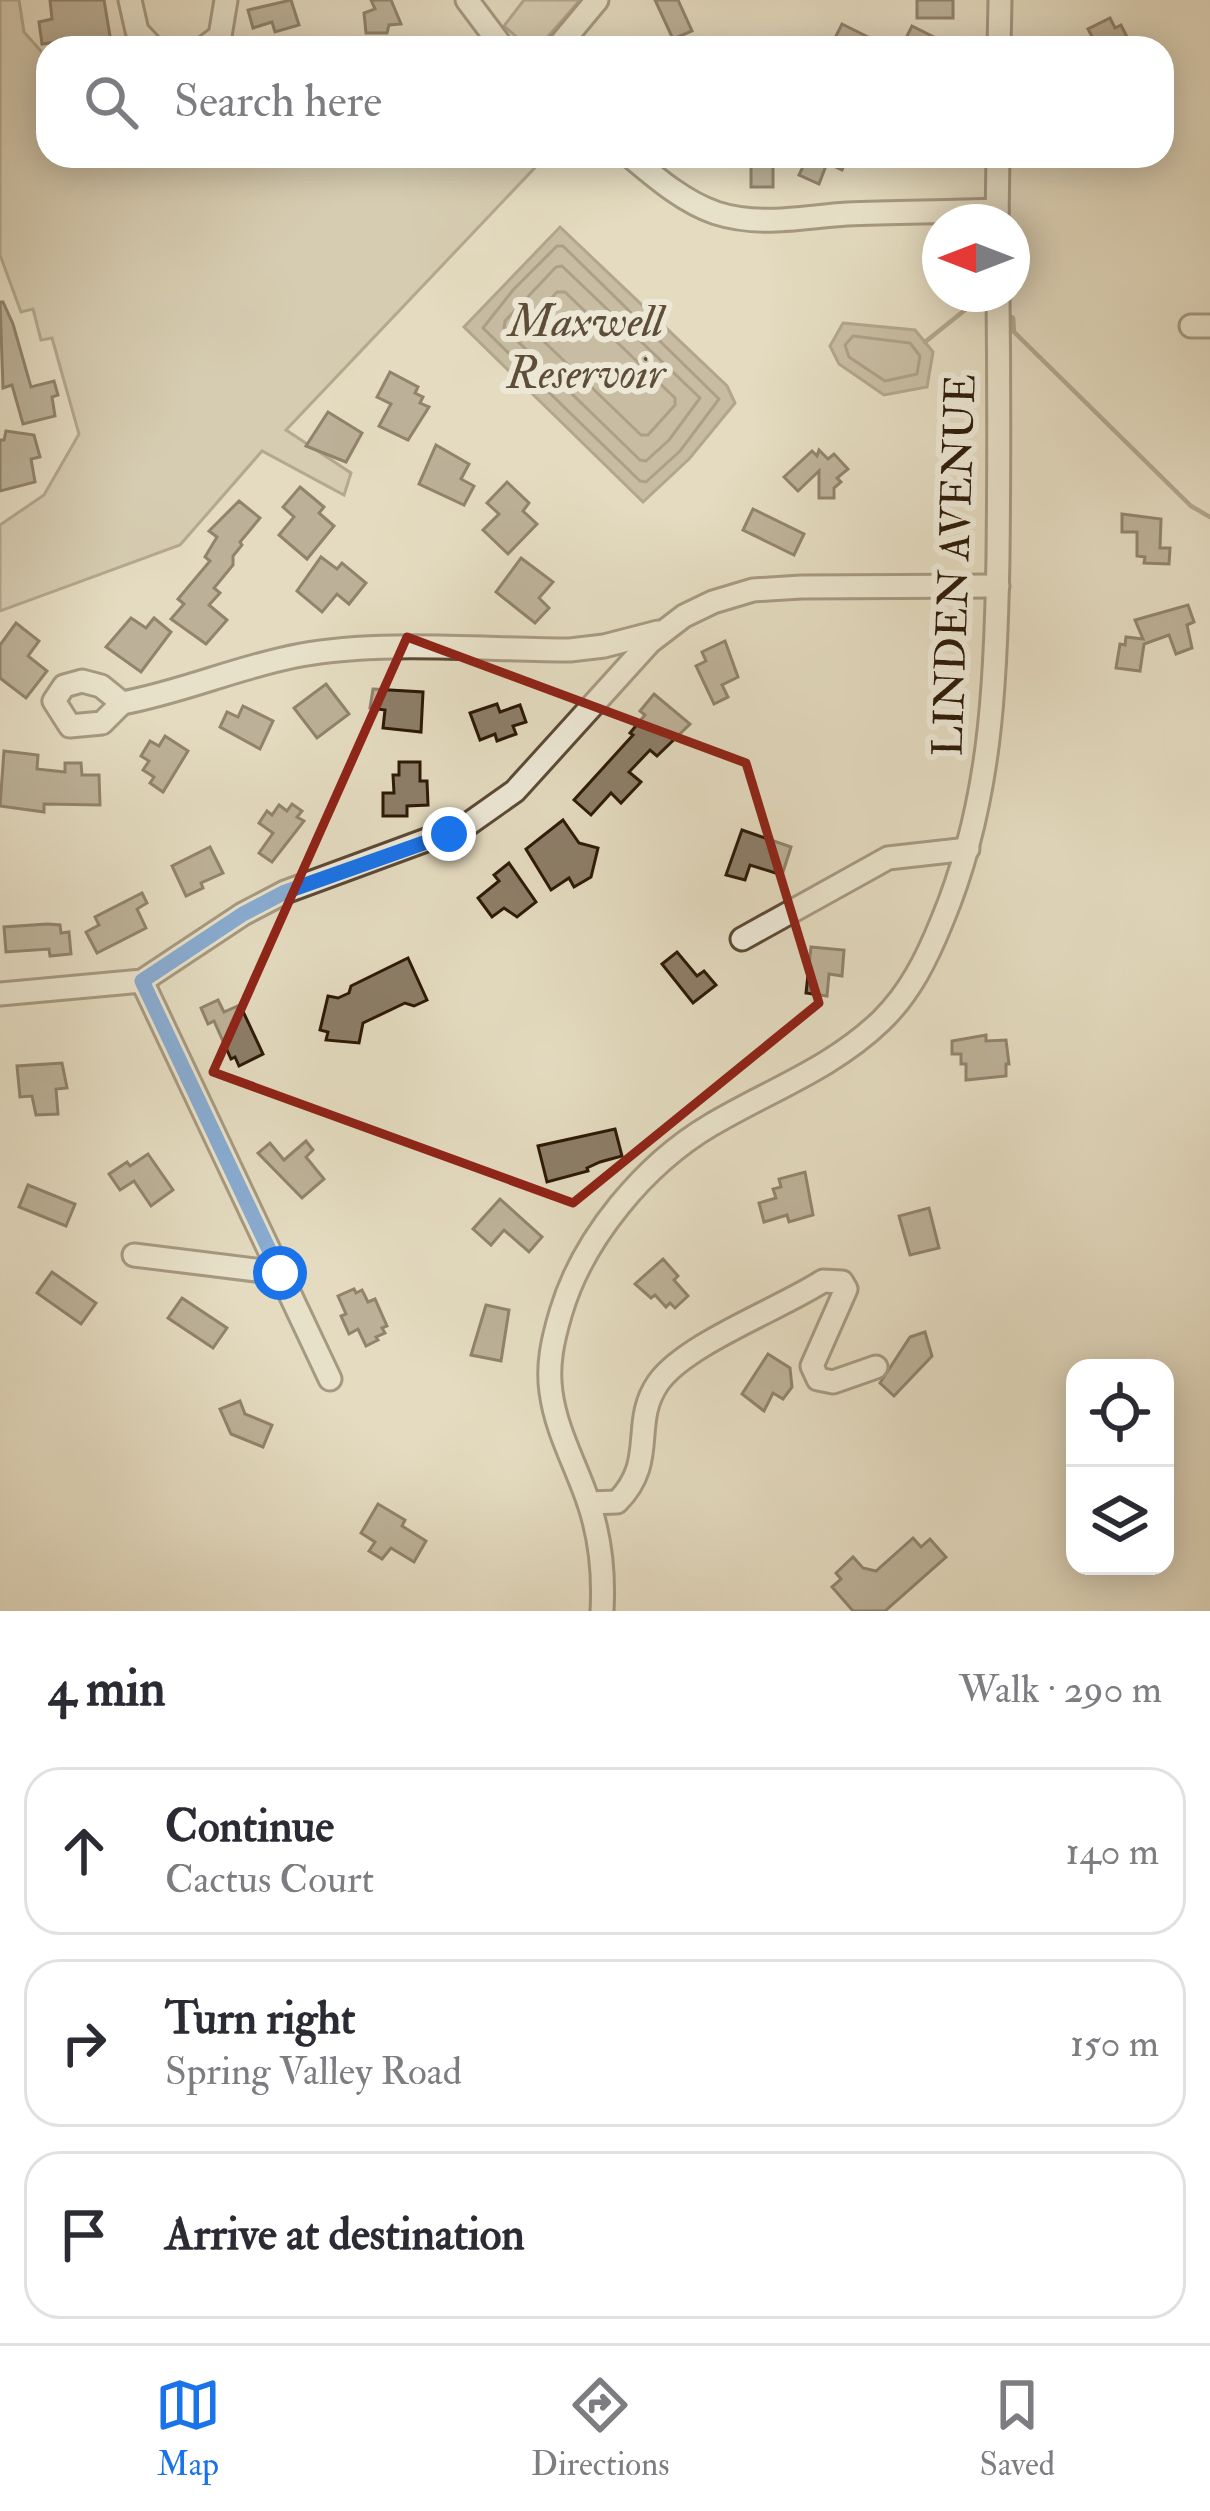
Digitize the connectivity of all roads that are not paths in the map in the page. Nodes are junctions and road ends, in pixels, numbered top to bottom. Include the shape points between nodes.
1 (130, 0) edge
2 (226, 0) edge
3 (467, 0) edge
4 (597, 0) edge
5 (1000, 0) edge
6 (142, 36) edge
7 (220, 36) edge
8 (494, 36) edge
9 (567, 36) edge
10 (999, 36) edge
11 (649, 168) edge
12 (998, 168) edge
13 (998, 204) edge
14 (922, 215) edge
15 (998, 312) edge
16 (998, 586) junction
17 (664, 630) junction
18 (122, 703) dead end
19 (968, 849) junction
20 (742, 939) dead end
21 (142, 981) junction
22 (0, 994) edge
23 (134, 1255) dead end
24 (280, 1273) junction
25 (877, 1367) dead end
26 (330, 1379) dead end
27 (589, 1503) junction
28 (602, 1611) edge

1 - 6 street
2 - 7 street
3 - 8 street
4 - 9 street
5 - 10 street
11 - 14 street via 678,194 739,219
12 - 13 street
15 - 16 street, LINDEN AVENUE
16 - 17 street via 755,590
16 - 19 street, LINDEN AVENUE via 991,730
17 - 18 street via 569,650 300,655
17 - 21 street via 515,791 478,819 285,892
19 - 20 street via 888,858
19 - 27 street, LINDEN AVENUE via 912,983 882,1020 816,1071 678,1148 589,1250 562,1307 550,1363 557,1419
21 - 22 street
21 - 24 street
23 - 24 street
24 - 26 street
25 - 27 street via 832,1382 818,1378 812,1366 846,1289 823,1281 672,1367 651,1397 634,1485 617,1502
27 - 28 street, LINDEN AVENUE

